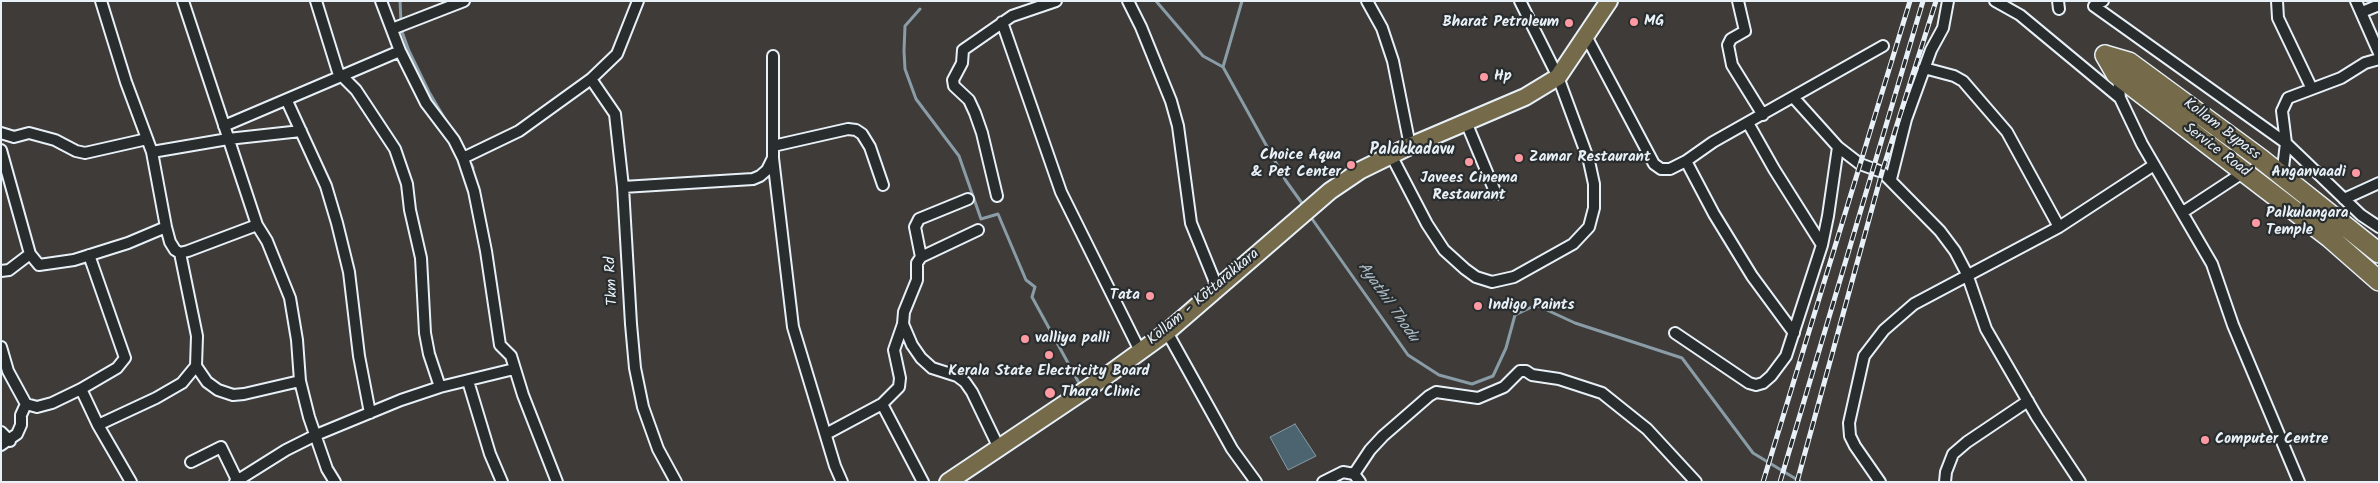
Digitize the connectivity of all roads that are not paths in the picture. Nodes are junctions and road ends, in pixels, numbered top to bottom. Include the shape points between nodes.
1 (102, 1) edge
2 (183, 1) edge
3 (316, 1) edge
4 (381, 1) edge
5 (464, 1) edge
6 (638, 1) edge
7 (1056, 1) edge
8 (1128, 1) edge
9 (1367, 1) edge
10 (1520, 1) edge
11 (1608, 1) edge
12 (1738, 1) edge
13 (1948, 1) edge
14 (1995, 1) edge
15 (2103, 1) edge
16 (2277, 1) edge
17 (2356, 1) edge
18 (2379, 5) edge
19 (2362, 12) junction
20 (1002, 22) junction
21 (392, 29) junction
22 (1585, 34) junction
23 (1884, 46) dead end
24 (400, 51) junction
25 (2379, 53) edge
26 (2105, 55) joint
27 (773, 56) dead end
28 (2379, 59) edge
29 (1924, 68) junction
30 (343, 76) junction
31 (2118, 76) junction
32 (1558, 77) junction
33 (591, 79) junction
34 (2312, 89) junction
35 (1793, 97) junction
36 (2120, 98) junction
37 (287, 101) junction
38 (1763, 115) junction
39 (1466, 122) junction
40 (1748, 122) junction
41 (224, 126) junction
42 (301, 131) junction
43 (1, 133) edge
44 (147, 139) junction
45 (228, 139) junction
46 (2286, 143) junction
47 (773, 146) junction
48 (1410, 146) junction
49 (1838, 147) junction
50 (1, 150) edge
51 (152, 152) junction
52 (1392, 156) junction
53 (463, 158) junction
54 (773, 158) junction
55 (1686, 161) junction
56 (2154, 165) junction
57 (2244, 172) junction
58 (2282, 176) junction
59 (1890, 179) junction
60 (2379, 183) edge
61 (883, 185) dead end
62 (623, 187) junction
63 (1496, 194) dead end
64 (997, 196) dead end
65 (968, 199) dead end
66 (2344, 199) junction
67 (2183, 212) junction
68 (257, 225) junction
69 (166, 227) junction
70 (2059, 227) junction
71 (2379, 227) edge
72 (978, 230) dead end
73 (1822, 245) junction
74 (180, 253) junction
75 (2379, 253) edge
76 (30, 254) junction
77 (89, 255) junction
78 (921, 257) junction
79 (1, 272) edge
80 (1967, 274) junction
81 (2379, 281) edge
82 (1217, 287) junction
83 (903, 324) junction
84 (1167, 332) junction
85 (1675, 333) dead end
86 (1794, 333) junction
87 (1, 347) edge
88 (1140, 351) junction
89 (196, 366) junction
90 (514, 369) junction
91 (300, 380) junction
92 (468, 381) junction
93 (440, 387) junction
94 (81, 388) junction
95 (2028, 401) junction
96 (26, 404) junction
97 (882, 404) junction
98 (370, 413) junction
99 (98, 425) junction
100 (1, 432) edge
101 (826, 434) junction
102 (316, 435) junction
103 (5, 443) edge
104 (999, 448) junction
105 (191, 462) dead end
106 (1357, 478) edge
107 (131, 482) edge
108 (237, 482) edge
109 (335, 482) edge
110 (502, 482) edge
111 (557, 482) edge
112 (676, 482) edge
113 (842, 482) edge
114 (922, 482) edge
115 (948, 482) edge
116 (1256, 482) edge
117 (1324, 482) edge
118 (1696, 482) edge
119 (1880, 482) edge
120 (1946, 482) edge
121 (2080, 482) edge
122 (2299, 482) edge

1 - 44 street
2 - 41 street
3 - 30 street via 331,54
4 - 21 street
5 - 21 street
6 - 33 street via 617,54
7 - 20 street
8 - 82 street via 1142,27 1171,101 1178,126 1191,223
9 - 48 street via 1382,28 1394,61
10 - 32 street
11 - 22 main road
12 - 38 street via 1745,30 1731,39 1728,45 1732,65
13 - 29 street via 1943,28
14 - 36 street via 2020,15
15 - 46 street via 2094,6
16 - 34 street via 2278,18
17 - 19 street
18 - 19 street
19 - 25 street
20 - 64 street via 964,50 962,63 953,80 954,86 969,100 976,113
20 - 88 street via 1061,192
21 - 24 street
22 - 32 main road
22 - 55 street via 1654,164 1661,169 1670,169
23 - 35 street
24 - 30 street
24 - 53 street via 426,103 454,140
26 - 31 highway, Service Road
26 - 58 highway, Kollam Bypass via 2129,62
27 - 47 street
28 - 34 street
29 - 59 street
29 - 70 street via 1954,76 1963,82 2008,132
30 - 37 street
30 - 93 street via 356,90 394,149 407,184 421,258 425,333
31 - 36 street
31 - 57 highway, Service Road
32 - 39 main road via 1524,97
32 - 52 street via 1589,161 1594,184 1594,208 1589,227 1573,244 1514,277 1492,282 1484,280 1454,260 1427,224
33 - 53 street via 519,131
33 - 62 street, Tkm Rd via 615,114
34 - 46 street via 2291,96 2283,105
35 - 38 street
35 - 49 street
36 - 56 street
37 - 41 street
37 - 42 street
38 - 40 street
39 - 48 main road
39 - 63 street
40 - 55 street
40 - 73 street
41 - 45 street
42 - 45 street
42 - 98 street via 326,186 339,231 349,272
43 - 44 street via 14,136 30,134 85,153
44 - 51 street
45 - 51 street
45 - 68 street
46 - 58 street
46 - 66 street
47 - 54 street
47 - 61 street via 856,130 870,147
48 - 52 main road
49 - 59 street via 1860,164 1882,172
49 - 73 street
50 - 76 street
51 - 69 street
52 - 82 main road, Kollam - Kottarakkara via 1361,170 1330,190
53 - 90 street via 474,191 486,251 500,345 511,356
54 - 62 street via 767,170 753,179
54 - 101 street via 793,327
55 - 86 street via 1752,276
56 - 67 street
56 - 70 street
57 - 67 street
57 - 81 highway, Service Road via 2330,238
58 - 75 highway, Kollam Bypass
59 - 80 street via 1940,231
60 - 66 street
62 - 112 street, Tkm Rd via 635,368 643,407 658,449
65 - 78 street via 919,219 915,227
66 - 71 street
67 - 122 street via 2212,264 2233,325
68 - 74 street
68 - 91 street via 267,241 290,298
69 - 74 street via 170,242
69 - 77 street
70 - 80 street
72 - 78 street
73 - 86 street
74 - 89 street via 197,336
76 - 77 street via 39,265
76 - 79 street via 9,270
77 - 94 street via 124,358 117,368
78 - 83 street
80 - 95 street via 1986,329
80 - 119 street via 1902,312 1864,356 1849,423 1850,436
82 - 84 main road, Kollam - Kottarakkara
83 - 97 street via 894,350 899,387
83 - 104 street via 921,358 932,368 958,376 966,382
84 - 88 main road, Kollam - Kottarakkara
84 - 116 street via 1232,449
85 - 86 street via 1756,385 1777,369 1786,356
87 - 96 street via 8,371
88 - 104 main road, Kollam - Kottarakkara
89 - 91 street via 207,382 232,395
89 - 99 street via 182,383
90 - 92 street
90 - 111 street
91 - 102 street
92 - 93 street
92 - 110 street
93 - 98 street
94 - 96 street via 52,403
94 - 99 street
95 - 120 street via 1953,454
95 - 121 street
96 - 103 street via 17,434
97 - 101 street
97 - 114 street
98 - 102 street
99 - 107 street
100 - 103 street
101 - 113 street
102 - 108 street
102 - 109 street via 327,469
104 - 115 main road, Kollam - Kottarakkara
105 - 108 street via 221,447
106 - 117 street via 1343,472
106 - 118 street via 1370,450 1429,396 1436,392 1478,398 1504,387 1520,371 1526,371 1602,393 1647,429

